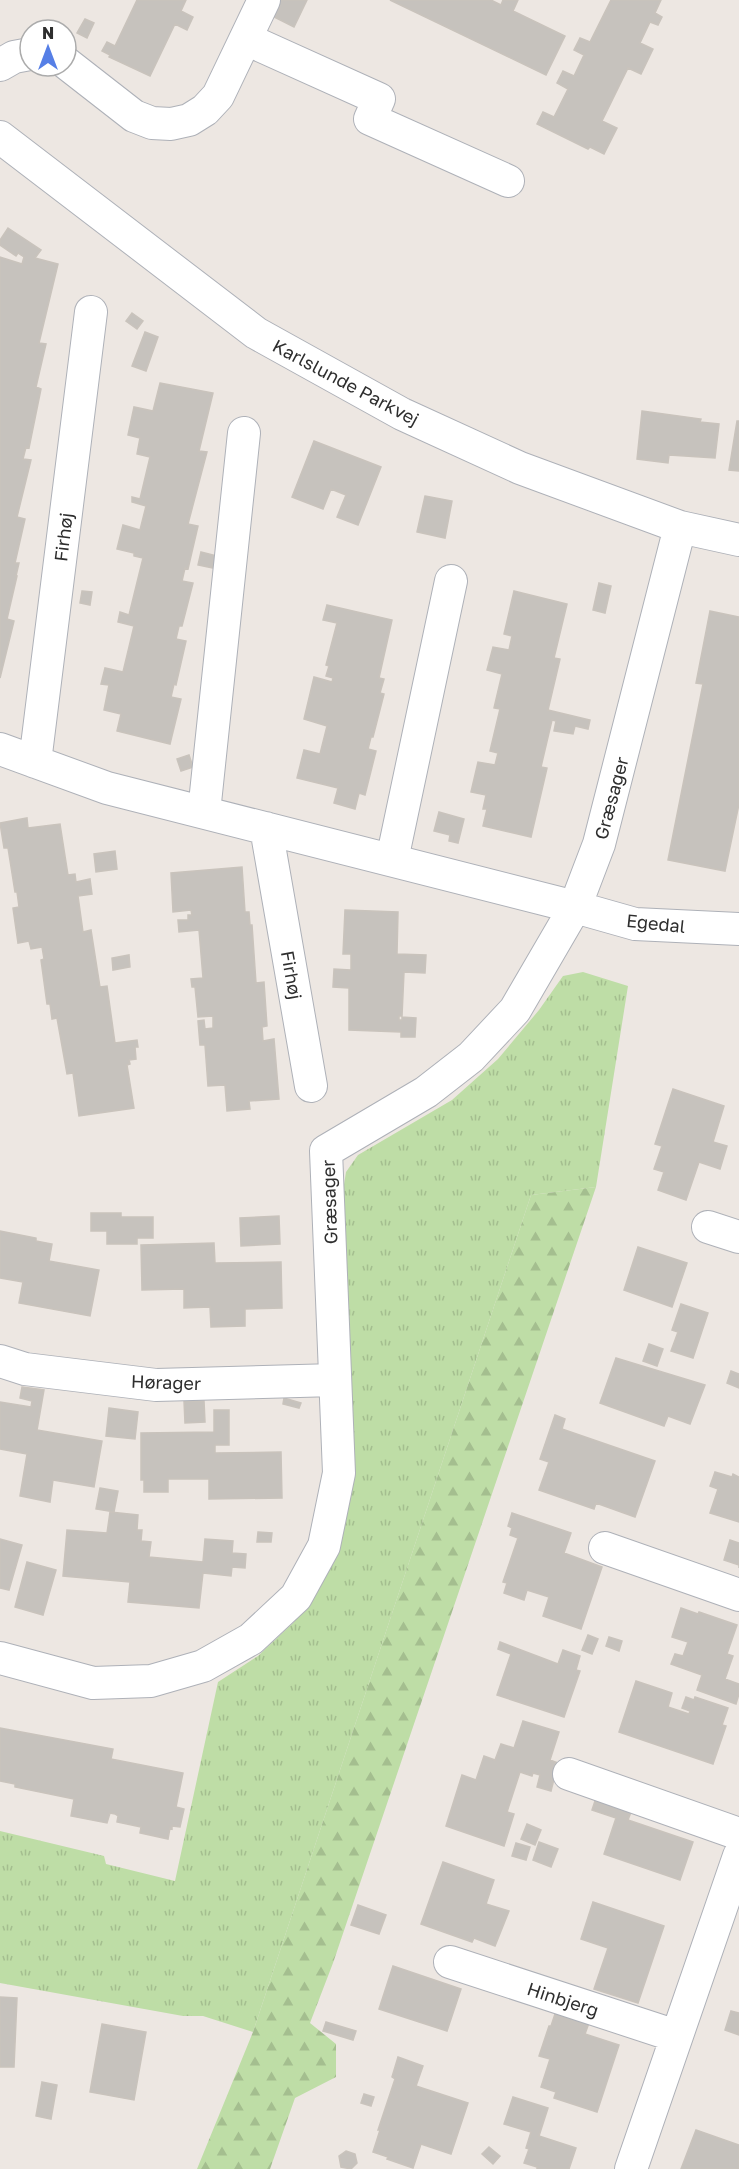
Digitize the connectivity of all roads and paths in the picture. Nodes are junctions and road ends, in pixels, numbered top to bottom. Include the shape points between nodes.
1 (264, 0) edge
2 (246, 39) junction
3 (18, 56) edge
4 (0, 64) edge
5 (78, 72) edge
6 (0, 137) edge
7 (508, 181) dead end
8 (91, 312) dead end
9 (244, 433) dead end
10 (680, 527) junction
11 (739, 540) edge
12 (451, 581) dead end
13 (0, 749) edge
14 (35, 762) junction
15 (204, 812) junction
16 (266, 828) junction
17 (392, 860) junction
18 (575, 907) junction
19 (739, 930) edge
20 (311, 1086) dead end
21 (708, 1227) dead end
22 (739, 1237) edge
23 (0, 1361) edge
24 (335, 1380) junction
25 (605, 1548) dead end
26 (739, 1595) edge
27 (0, 1658) edge
28 (569, 1774) dead end
29 (739, 1834) edge
30 (739, 1856) edge
31 (450, 1962) dead end
32 (676, 2036) junction
33 (631, 2169) edge

1 - 2 street
2 - 5 street via 212,103 189,120 171,124 152,123 134,116
2 - 7 street via 380,99 370,119
3 - 4 street
6 - 10 street, Karlslunde Parkvej via 256,333 412,419 520,468
8 - 14 street, Firhøj
9 - 15 street
10 - 11 street, Karlslunde Parkvej
10 - 18 street, Græsager via 599,844
12 - 17 street
13 - 14 street
14 - 15 street via 107,788
15 - 16 street
16 - 17 street
16 - 20 street, Firhøj
17 - 18 street
18 - 19 street, Egedal via 635,924
18 - 24 street, Græsager via 515,1010 471,1057 426,1092 326,1151
21 - 22 street
23 - 24 street, Hørager via 26,1369 156,1385
24 - 27 street, Græsager via 339,1473 324,1546 296,1597 251,1639 203,1666 151,1681 93,1683
25 - 26 street
28 - 29 street
30 - 32 street
31 - 32 street, Hinbjerg
32 - 33 street

